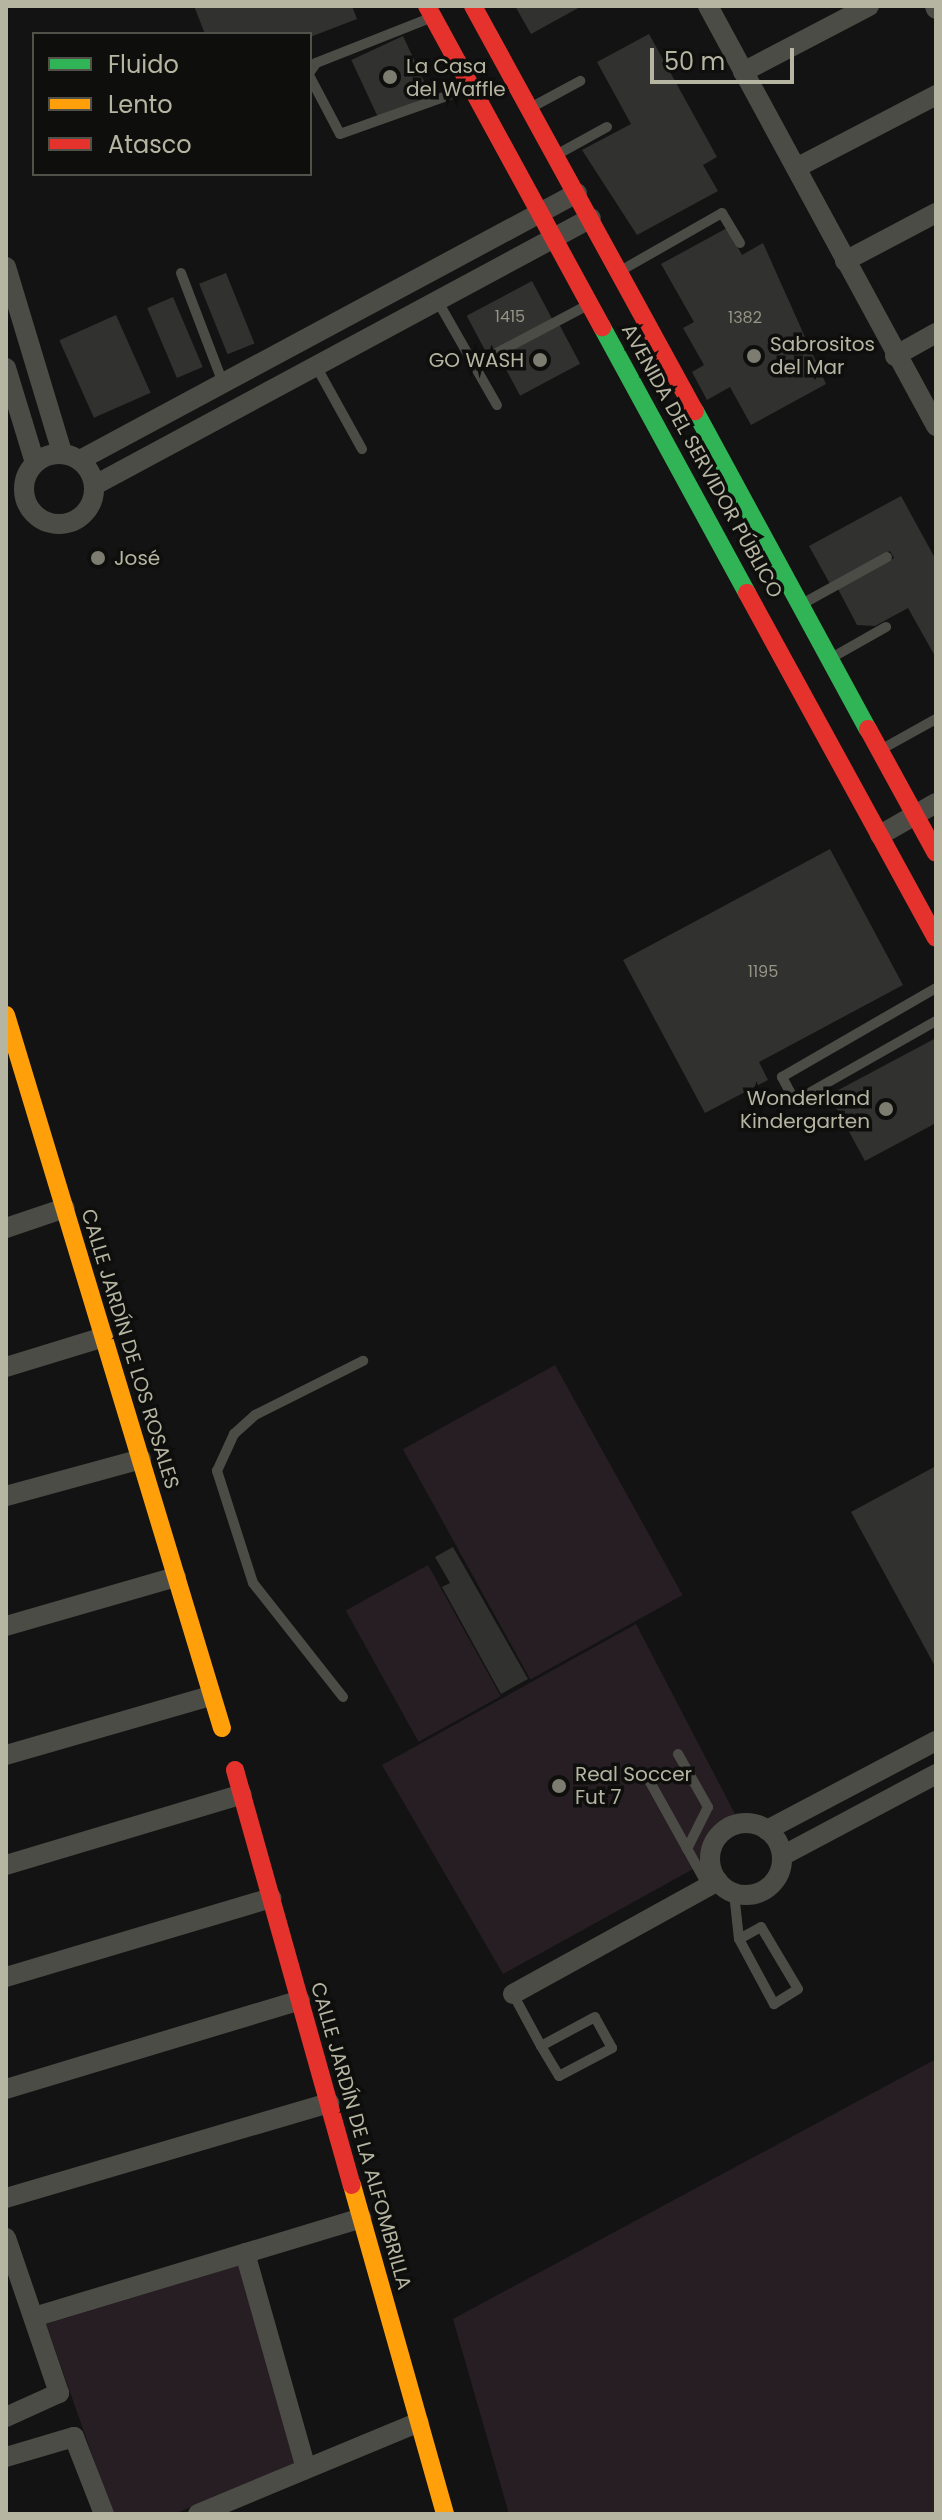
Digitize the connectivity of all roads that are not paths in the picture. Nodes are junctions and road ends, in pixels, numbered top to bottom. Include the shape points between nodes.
1 (473, 6) edge
2 (708, 6) edge
3 (869, 6) edge
4 (430, 11) edge
5 (312, 71) edge
6 (743, 72) junction
7 (312, 79) edge
8 (580, 81) dead end
9 (471, 87) junction
10 (936, 95) edge
11 (530, 108) junction
12 (607, 127) dead end
13 (557, 155) junction
14 (796, 168) junction
15 (577, 193) junction
16 (541, 212) junction
17 (936, 213) edge
18 (591, 218) junction
19 (555, 237) junction
20 (740, 243) dead end
21 (845, 261) junction
22 (6, 267) edge
23 (620, 271) junction
24 (181, 273) dead end
25 (437, 300) junction
26 (591, 303) junction
27 (936, 333) edge
28 (895, 356) junction
29 (474, 365) junction
30 (316, 366) junction
31 (6, 368) edge
32 (223, 383) junction
33 (497, 405) dead end
34 (936, 426) edge
35 (362, 449) dead end
36 (71, 456) junction
37 (35, 463) junction
38 (95, 485) junction
39 (887, 557) dead end
40 (802, 604) junction
41 (886, 627) dead end
42 (831, 658) junction
43 (936, 719) edge
44 (881, 749) junction
45 (936, 803) edge
46 (915, 815) junction
47 (880, 835) junction
48 (936, 853) edge
49 (936, 938) edge
50 (936, 988) edge
51 (6, 1015) edge
52 (936, 1021) edge
53 (65, 1208) junction
54 (6, 1228) edge
55 (104, 1337) junction
56 (363, 1361) dead end
57 (6, 1367) edge
58 (141, 1459) junction
59 (6, 1496) edge
60 (176, 1577) junction
61 (6, 1626) edge
62 (211, 1696) junction
63 (343, 1697) dead end
64 (222, 1728) dead end
65 (936, 1741) edge
66 (678, 1754) dead end
67 (6, 1755) edge
68 (235, 1770) dead end
69 (645, 1773) dead end
70 (936, 1774) edge
71 (242, 1794) junction
72 (767, 1830) junction
73 (687, 1849) junction
74 (782, 1856) junction
75 (6, 1865) edge
76 (720, 1886) junction
77 (271, 1898) junction
78 (739, 1939) junction
79 (6, 1977) edge
80 (513, 1994) joint
81 (300, 2000) junction
82 (541, 2046) junction
83 (6, 2089) edge
84 (329, 2103) junction
85 (6, 2198) edge
86 (361, 2218) junction
87 (6, 2238) edge
88 (245, 2253) junction
89 (34, 2317) junction
90 (7, 2417) edge
91 (419, 2422) junction
92 (14, 2454) edge
93 (306, 2469) junction
94 (104, 2514) edge
95 (198, 2514) edge
96 (445, 2514) edge

1 - 11 street, AVENIDA DEL SERVIDOR PÚBLICO
2 - 6 street
3 - 6 street
4 - 5 lane via 316,63
4 - 9 street, AVENIDA DEL SERVIDOR PÚBLICO
6 - 14 street
7 - 9 lane via 340,134
8 - 11 lane
9 - 16 street, AVENIDA DEL SERVIDOR PÚBLICO
10 - 14 street
11 - 13 street, AVENIDA DEL SERVIDOR PÚBLICO
12 - 13 lane
13 - 15 street, AVENIDA DEL SERVIDOR PÚBLICO
14 - 21 street
15 - 16 street
15 - 18 street, AVENIDA DEL SERVIDOR PÚBLICO
16 - 19 street, AVENIDA DEL SERVIDOR PÚBLICO
16 - 32 street
17 - 21 street
18 - 19 street
18 - 23 street, AVENIDA DEL SERVIDOR PÚBLICO
19 - 25 street
19 - 26 street, AVENIDA DEL SERVIDOR PÚBLICO
20 - 23 lane via 722,213
21 - 28 street
22 - 36 street
23 - 40 street, AVENIDA DEL SERVIDOR PÚBLICO
24 - 32 lane
25 - 29 lane
25 - 30 street
26 - 29 lane
26 - 47 street, AVENIDA DEL SERVIDOR PÚBLICO
27 - 28 street
28 - 34 street
29 - 33 lane
30 - 35 lane
30 - 38 street
31 - 37 street
32 - 36 street
36 - 37 street
36 - 38 street
37 - 38 street via 23,492 39,519 77,518 93,501
39 - 40 lane
40 - 42 street, AVENIDA DEL SERVIDOR PÚBLICO
41 - 42 lane
42 - 44 street, AVENIDA DEL SERVIDOR PÚBLICO
43 - 44 lane
44 - 46 street, AVENIDA DEL SERVIDOR PÚBLICO
45 - 46 street
46 - 47 street
46 - 48 street, AVENIDA DEL SERVIDOR PÚBLICO
47 - 49 street, AVENIDA DEL SERVIDOR PÚBLICO
50 - 52 lane via 782,1077 795,1101
51 - 53 street, CALLE JARDÍN DE LOS ROSALES
53 - 54 street
53 - 55 street, CALLE JARDÍN DE LOS ROSALES
55 - 57 street
55 - 58 street, CALLE JARDÍN DE LOS ROSALES
56 - 63 lane via 255,1415 234,1434 217,1471 253,1583
58 - 59 street
58 - 60 street, CALLE JARDÍN DE LOS ROSALES
60 - 61 street
60 - 62 street, CALLE JARDÍN DE LOS ROSALES
62 - 64 street
62 - 67 street
65 - 72 street
66 - 73 lane via 708,1807
68 - 71 street, CALLE JARDÍN DE LA ALFOMBRILLA
69 - 73 lane
70 - 74 street
71 - 75 street
71 - 77 street, CALLE JARDÍN DE LA ALFOMBRILLA
72 - 74 street
72 - 76 street via 748,1823 720,1834 710,1862
73 - 76 lane
74 - 76 street via 772,1883
76 - 78 lane
76 - 80 street
77 - 79 street
77 - 81 street, CALLE JARDÍN DE LA ALFOMBRILLA
78 - 78 lane via 774,2004 798,1989 761,1927
80 - 82 lane
81 - 83 street
81 - 84 street, CALLE JARDÍN DE LA ALFOMBRILLA
82 - 82 lane via 559,2076 612,2048 595,2017
84 - 85 street
84 - 86 street, CALLE JARDÍN DE LA ALFOMBRILLA
86 - 88 street
86 - 91 street, CALLE JARDÍN DE LA ALFOMBRILLA
87 - 89 street
88 - 89 street
88 - 93 street
89 - 90 street via 59,2393
90 - 92 street
91 - 93 street
91 - 96 street, CALLE JARDÍN DE LA ALFOMBRILLA
92 - 94 street via 74,2437
93 - 95 street

